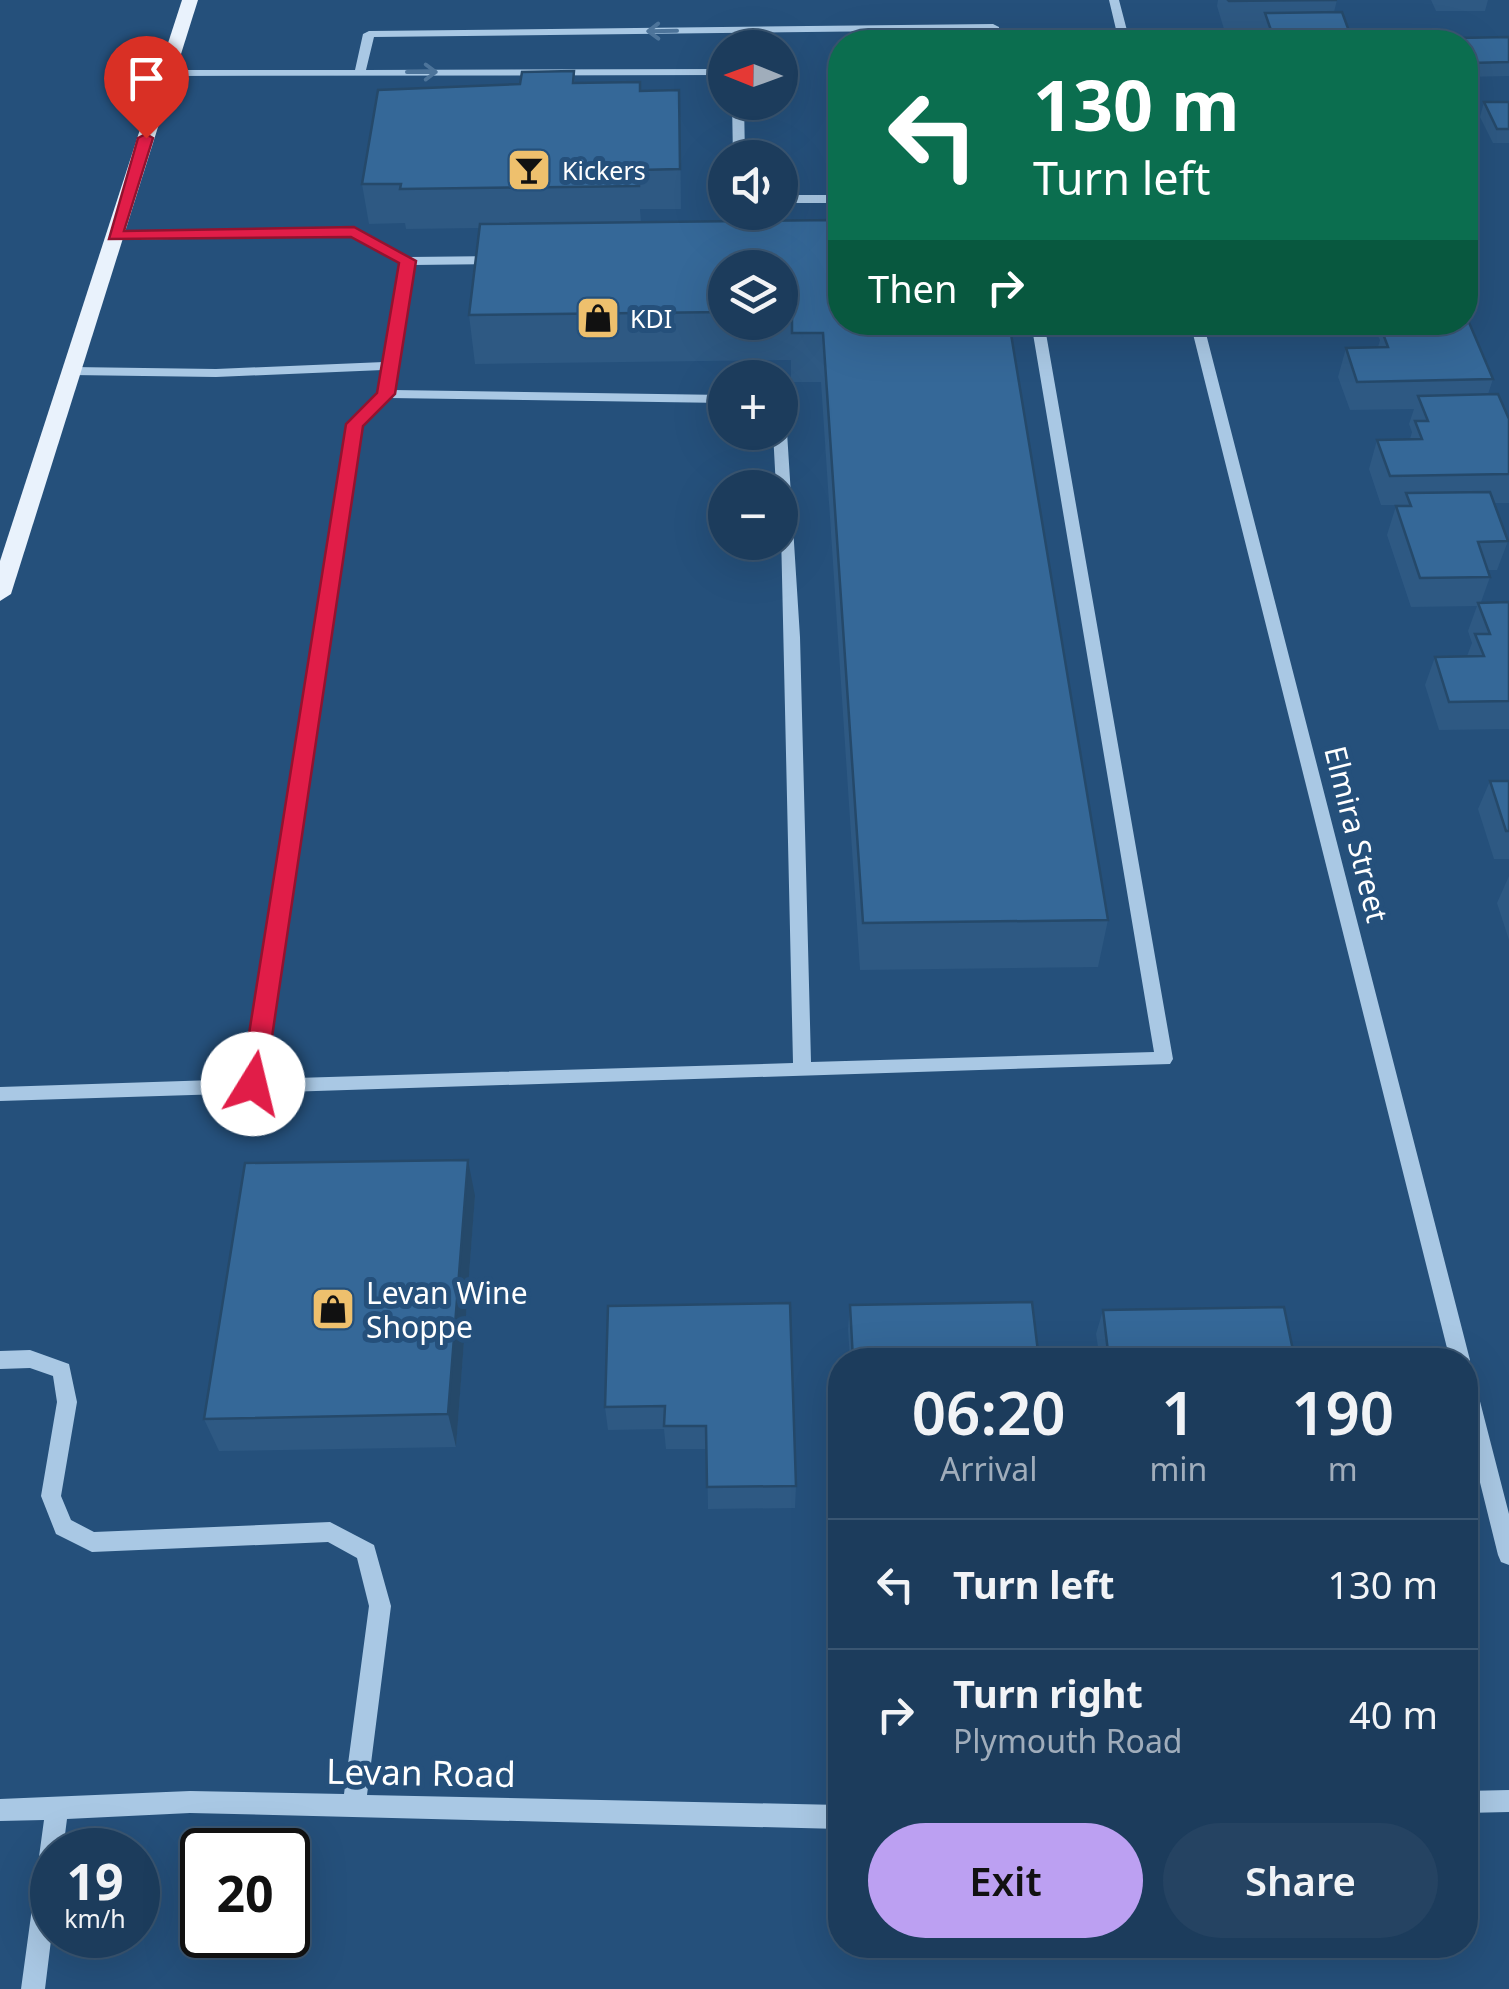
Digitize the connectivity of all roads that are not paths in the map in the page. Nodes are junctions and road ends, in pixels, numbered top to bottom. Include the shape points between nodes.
1 (190, 0) edge
2 (1114, 0) edge
3 (865, 28) joint
4 (993, 30) edge
5 (1122, 30) edge
6 (360, 72) junction
7 (708, 72) edge
8 (166, 74) junction
9 (798, 199) edge
10 (828, 199) edge
11 (114, 236) junction
12 (525, 260) edge
13 (408, 261) junction
14 (1039, 335) edge
15 (1199, 335) edge
16 (391, 366) junction
17 (72, 370) junction
18 (386, 394) junction
19 (708, 399) edge
20 (781, 450) edge
21 (0, 594) edge
22 (802, 1069) junction
23 (253, 1084) junction
24 (0, 1094) edge
25 (1457, 1348) edge
26 (0, 1360) edge
27 (1478, 1433) edge
28 (1509, 1555) edge
29 (1509, 1801) edge
30 (1478, 1802) edge
31 (354, 1806) junction
32 (56, 1808) junction
33 (0, 1810) edge
34 (828, 1817) edge
35 (33, 1989) edge

1 - 8 main road
2 - 5 street
3 - 4 street
3 -> 6 street via 369,34
6 -> 7 street
6 - 8 street
8 - 11 main road
9 - 10 street
11 - 13 street via 354,232
11 - 17 main road
12 - 13 street
13 - 16 street
14 - 22 street via 1164,1059
15 - 25 street, Elmira Street
16 - 17 street
16 - 18 street
17 - 21 main road
18 - 19 street
18 - 23 street via 355,424
20 - 22 street
22 - 23 street
23 - 24 street
26 - 31 street via 30,1359 62,1370 67,1402 51,1496 63,1527 92,1542 330,1532 366,1552 380,1606
27 - 28 street
29 - 30 street
31 - 32 street, Levan Road via 190,1802
31 - 34 street, Levan Road
32 - 33 street, Levan Road
32 - 35 street

